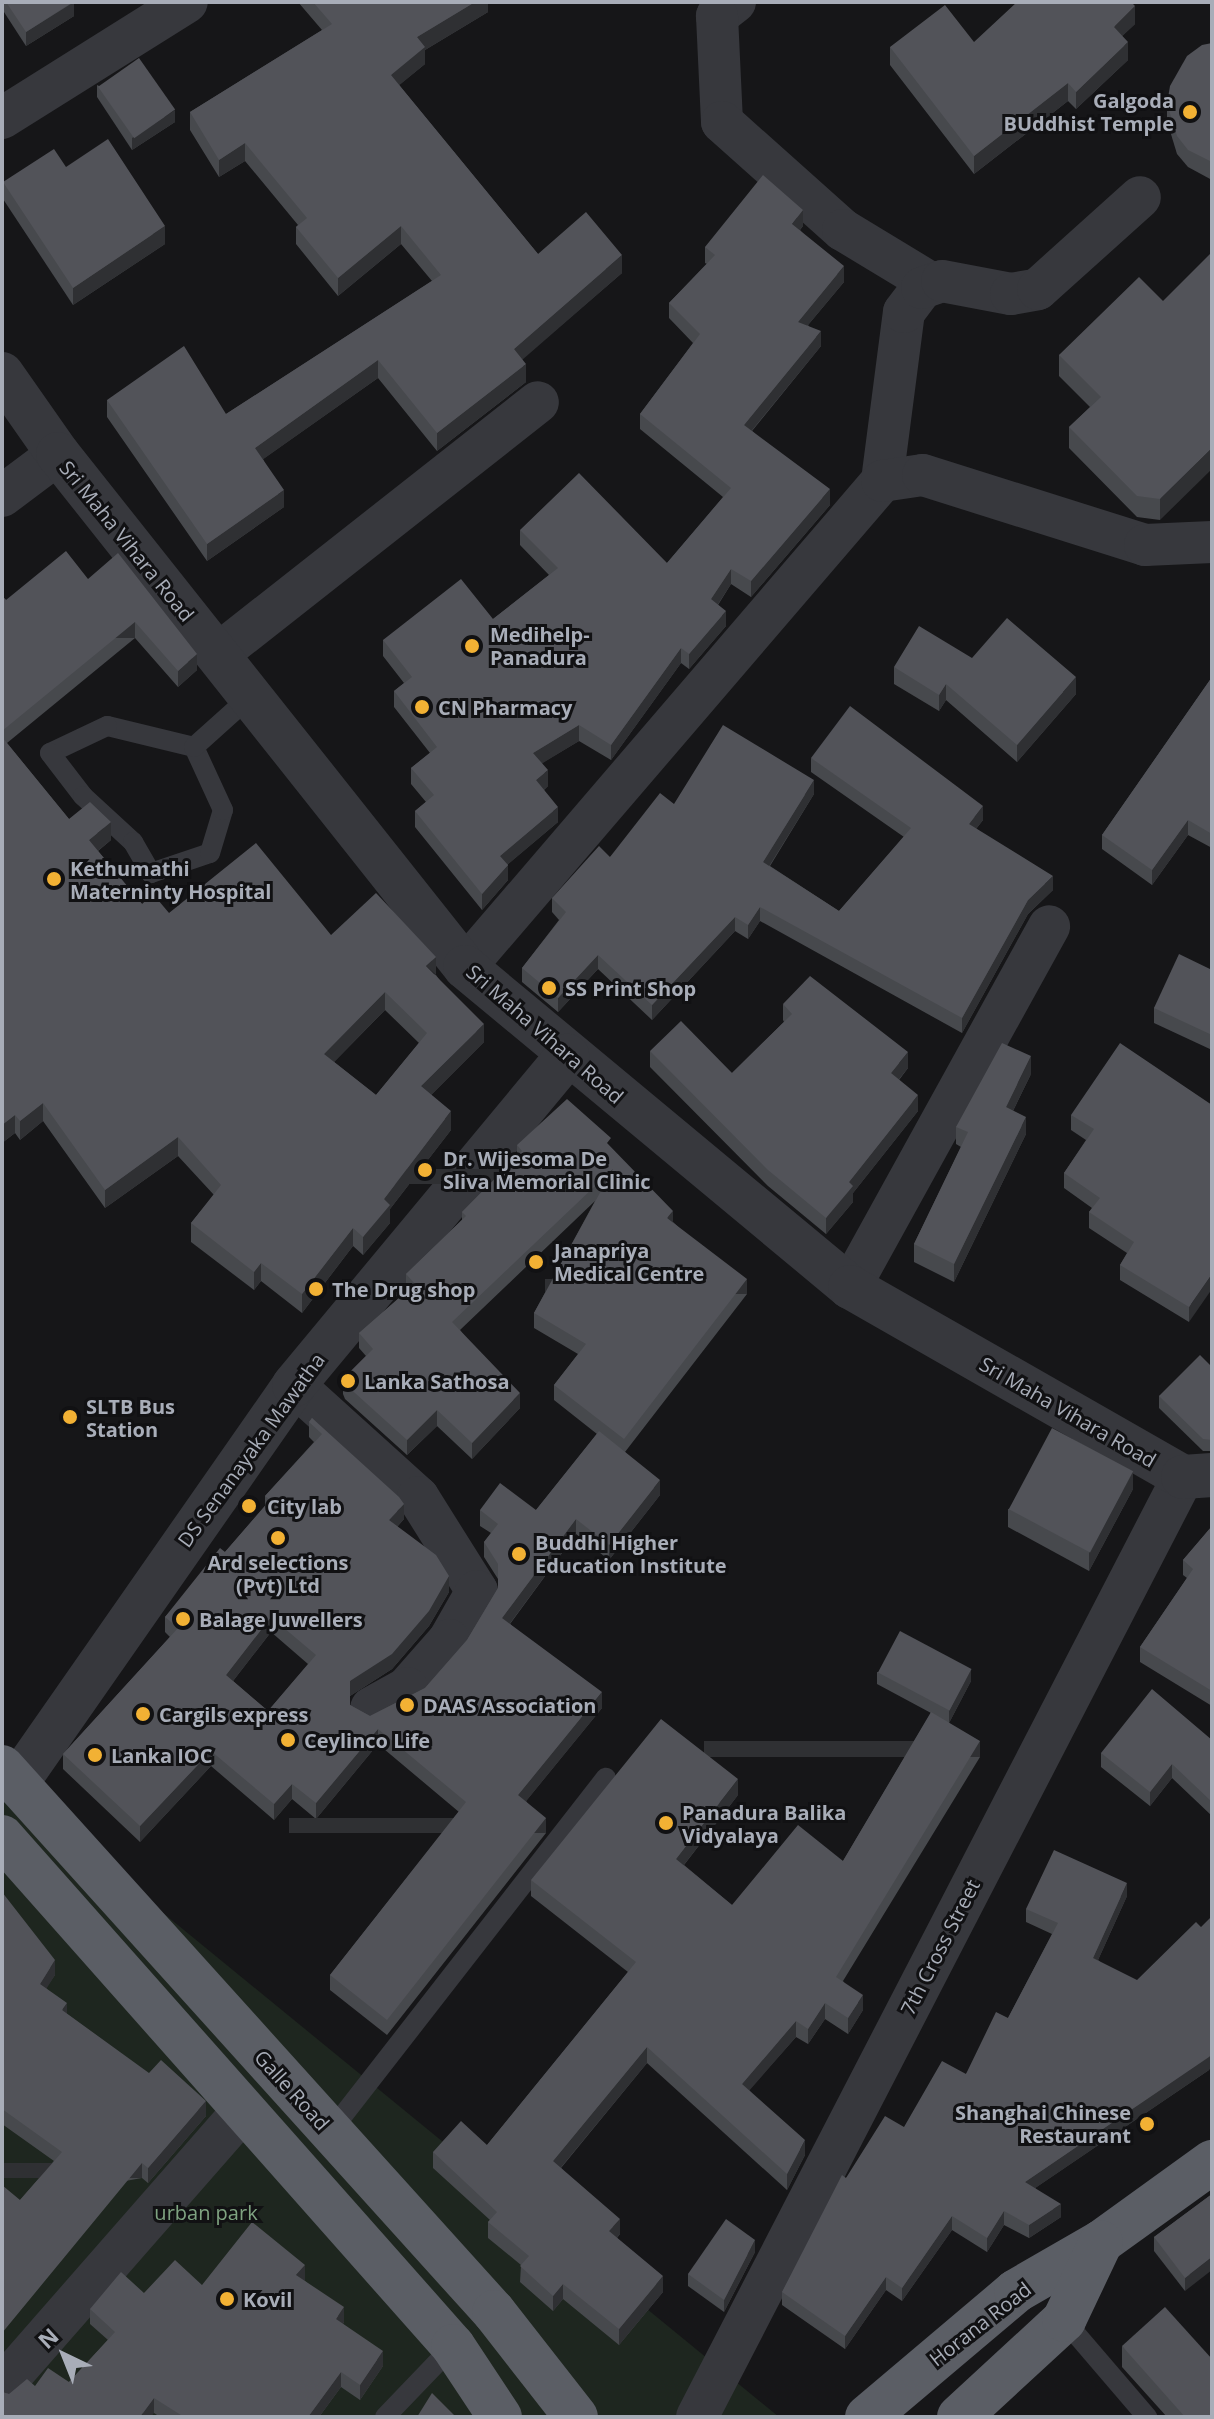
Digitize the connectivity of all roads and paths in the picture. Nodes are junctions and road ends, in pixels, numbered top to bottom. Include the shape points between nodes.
1 (187, 2) edge
2 (735, 2) edge
3 (2, 118) edge
4 (1140, 197) dead end
5 (932, 284) junction
6 (2, 374) edge
7 (538, 402) dead end
8 (58, 454) junction
9 (882, 481) junction
10 (2, 496) edge
11 (1212, 542) edge
12 (218, 654) junction
13 (252, 695) junction
14 (194, 747) junction
15 (1049, 926) dead end
16 (465, 967) junction
17 (567, 1056) junction
18 (850, 1287) junction
19 (294, 1385) junction
20 (1197, 1476) edge
21 (371, 1708) dead end
22 (606, 1778) dead end
23 (7, 1783) edge
24 (2, 1837) edge
25 (244, 2110) junction
26 (330, 2132) junction
27 (1212, 2162) edge
28 (1101, 2242) junction
29 (1064, 2320) junction
30 (453, 2346) junction
31 (2, 2386) edge
32 (979, 2410) edge
33 (385, 2417) edge
34 (500, 2417) edge
35 (576, 2417) edge
36 (697, 2417) edge
37 (867, 2417) edge
38 (1147, 2417) edge

1 - 3 street
2 - 5 street via 717,16 722,122 843,230
4 - 5 street via 1038,289 1011,294 942,281
5 - 9 street via 922,288 904,312
6 - 8 street, Sri Maha Vihara Road
7 - 12 street
8 - 10 street
8 - 12 street, Sri Maha Vihara Road
9 - 11 street via 923,475 1145,545
9 - 16 street
12 - 13 street, Sri Maha Vihara Road
13 - 14 lane
13 - 16 street, Sri Maha Vihara Road
14 - 14 lane via 223,810 210,853 151,873 133,842 83,796 50,753 107,726
15 - 18 street
16 - 17 street, Sri Maha Vihara Road
17 - 18 street, Sri Maha Vihara Road
17 - 19 street, DS Senanayaka Mawatha
18 - 20 street, Sri Maha Vihara Road
19 - 21 street via 418,1497 477,1591 449,1640 407,1688
19 - 23 street, DS Senanayaka Mawatha
20 - 36 street, 7th Cross Street
22 - 26 lane
23 - 26 highway, Galle Road
24 - 25 highway
25 - 30 highway
25 - 31 street
26 - 35 highway, Galle Road via 494,2312
27 - 28 highway, Horana Road
28 - 29 highway, Horana Road
28 - 37 highway, Horana Road via 1016,2291
29 - 32 highway, Horana Road
29 - 38 lane
30 - 33 lane
30 - 34 highway

